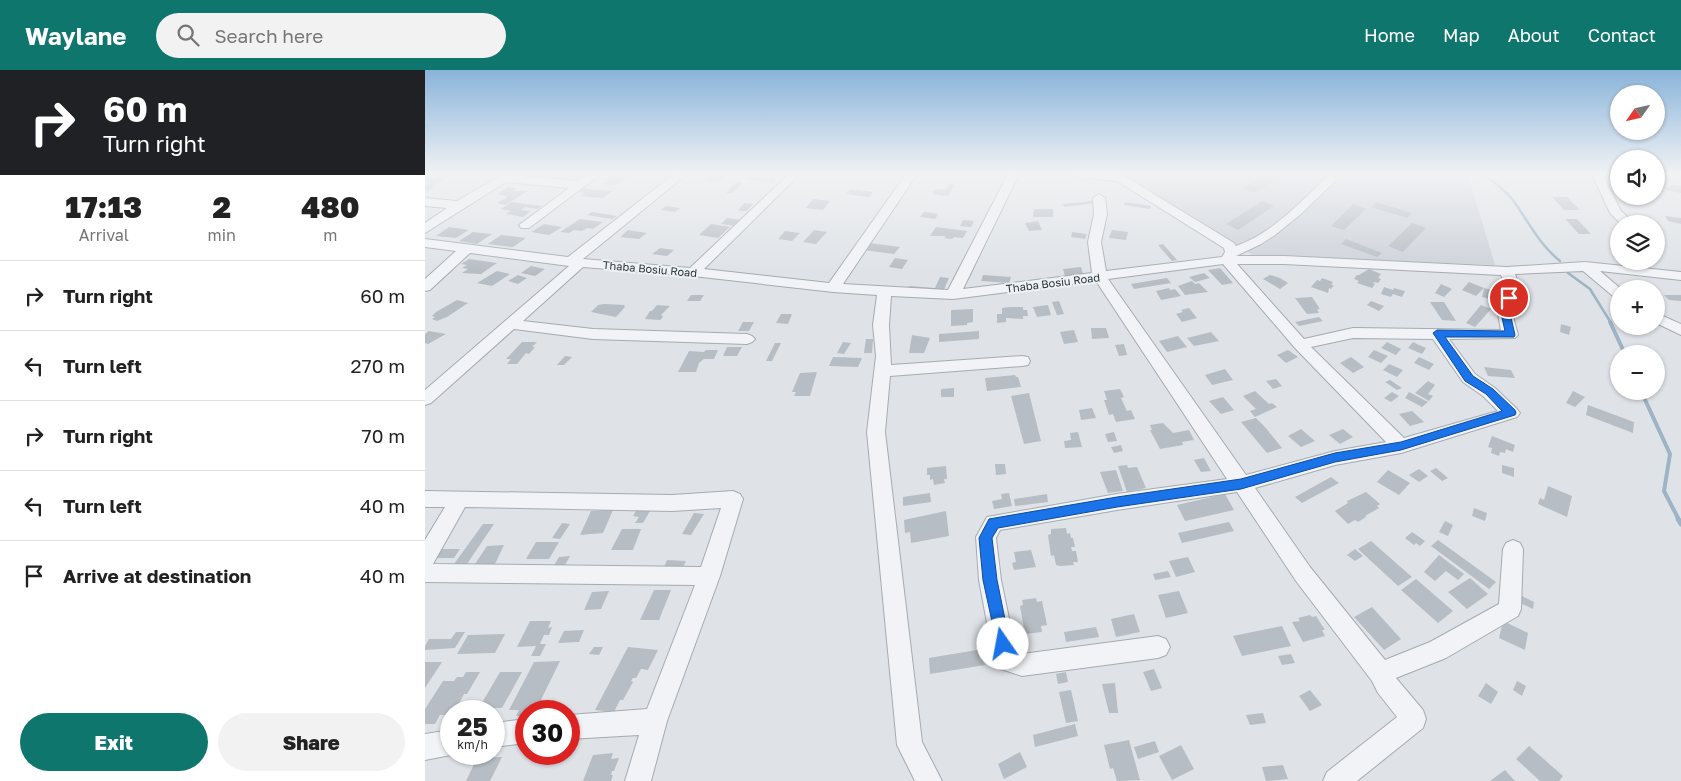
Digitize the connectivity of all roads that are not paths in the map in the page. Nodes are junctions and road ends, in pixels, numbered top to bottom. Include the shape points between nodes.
1 (456, 207) edge
2 (549, 207) edge
3 (641, 207) edge
4 (760, 207) edge
5 (889, 207) edge
6 (997, 207) edge
7 (1101, 207) edge
8 (1166, 207) edge
9 (1301, 207) edge
10 (525, 225) dead end
11 (425, 229) edge
12 (425, 243) edge
13 (466, 249) junction
14 (1229, 256) junction
15 (575, 262) junction
16 (1585, 266) junction
17 (1663, 270) edge
18 (1507, 271) junction
19 (693, 272) junction
20 (1665, 273) junction
21 (1681, 276) edge
22 (1100, 277) junction
23 (425, 287) edge
24 (1610, 287) edge
25 (833, 288) junction
26 (884, 292) junction
27 (953, 295) junction
28 (1665, 322) edge
29 (510, 324) junction
30 (1681, 330) edge
31 (1437, 333) junction
32 (747, 339) dead end
33 (1300, 345) junction
34 (1022, 361) dead end
35 (883, 371) junction
36 (425, 400) edge
37 (1401, 446) junction
38 (1241, 484) junction
39 (425, 499) edge
40 (460, 499) junction
41 (1513, 549) dead end
42 (425, 558) edge
43 (425, 573) edge
44 (709, 576) junction
45 (1158, 647) dead end
46 (1381, 672) junction
47 (655, 721) junction
48 (580, 726) edge
49 (440, 745) edge
50 (425, 747) edge
51 (638, 781) edge
52 (929, 781) edge
53 (1336, 781) edge

1 - 11 street
2 - 10 street
3 - 15 street
4 - 19 street
5 - 25 street
6 - 27 street
7 - 22 street via 1095,237
8 - 14 street via 1229,246
9 - 14 street via 1287,220
12 - 13 street, Thaba Bosiu Road
13 - 15 street, Thaba Bosiu Road
13 - 23 street
14 - 18 street, Thaba Bosiu Road
14 - 22 street, Thaba Bosiu Road
14 - 33 street
15 - 19 street, Thaba Bosiu Road
15 - 29 street
16 - 18 street, Thaba Bosiu Road
16 - 20 street, Thaba Bosiu Road
16 - 24 street
17 - 20 street
18 - 31 street via 1513,288 1504,309 1510,335
19 - 25 street, Thaba Bosiu Road
20 - 21 street, Thaba Bosiu Road
22 - 27 street, Thaba Bosiu Road
22 - 38 street
25 - 26 street, Thaba Bosiu Road
26 - 27 street, Thaba Bosiu Road
26 - 35 street via 881,326
28 - 30 street
29 - 32 street via 593,334
29 - 36 street
31 - 33 street via 1353,333
31 - 37 street via 1469,378 1511,413
33 - 37 street
34 - 35 street
35 - 52 street via 876,432 880,480 911,745
37 - 38 street via 1335,458
38 - 45 street via 994,523 986,538 991,589 1006,660 1022,665
38 - 46 street via 1303,574
39 - 40 street
40 - 42 street
40 - 44 street via 672,503 733,499
41 - 46 street via 1510,609 1438,650
43 - 44 street
44 - 47 street
46 - 53 street via 1387,685 1414,718
47 - 48 street
47 - 51 street
49 - 50 street

